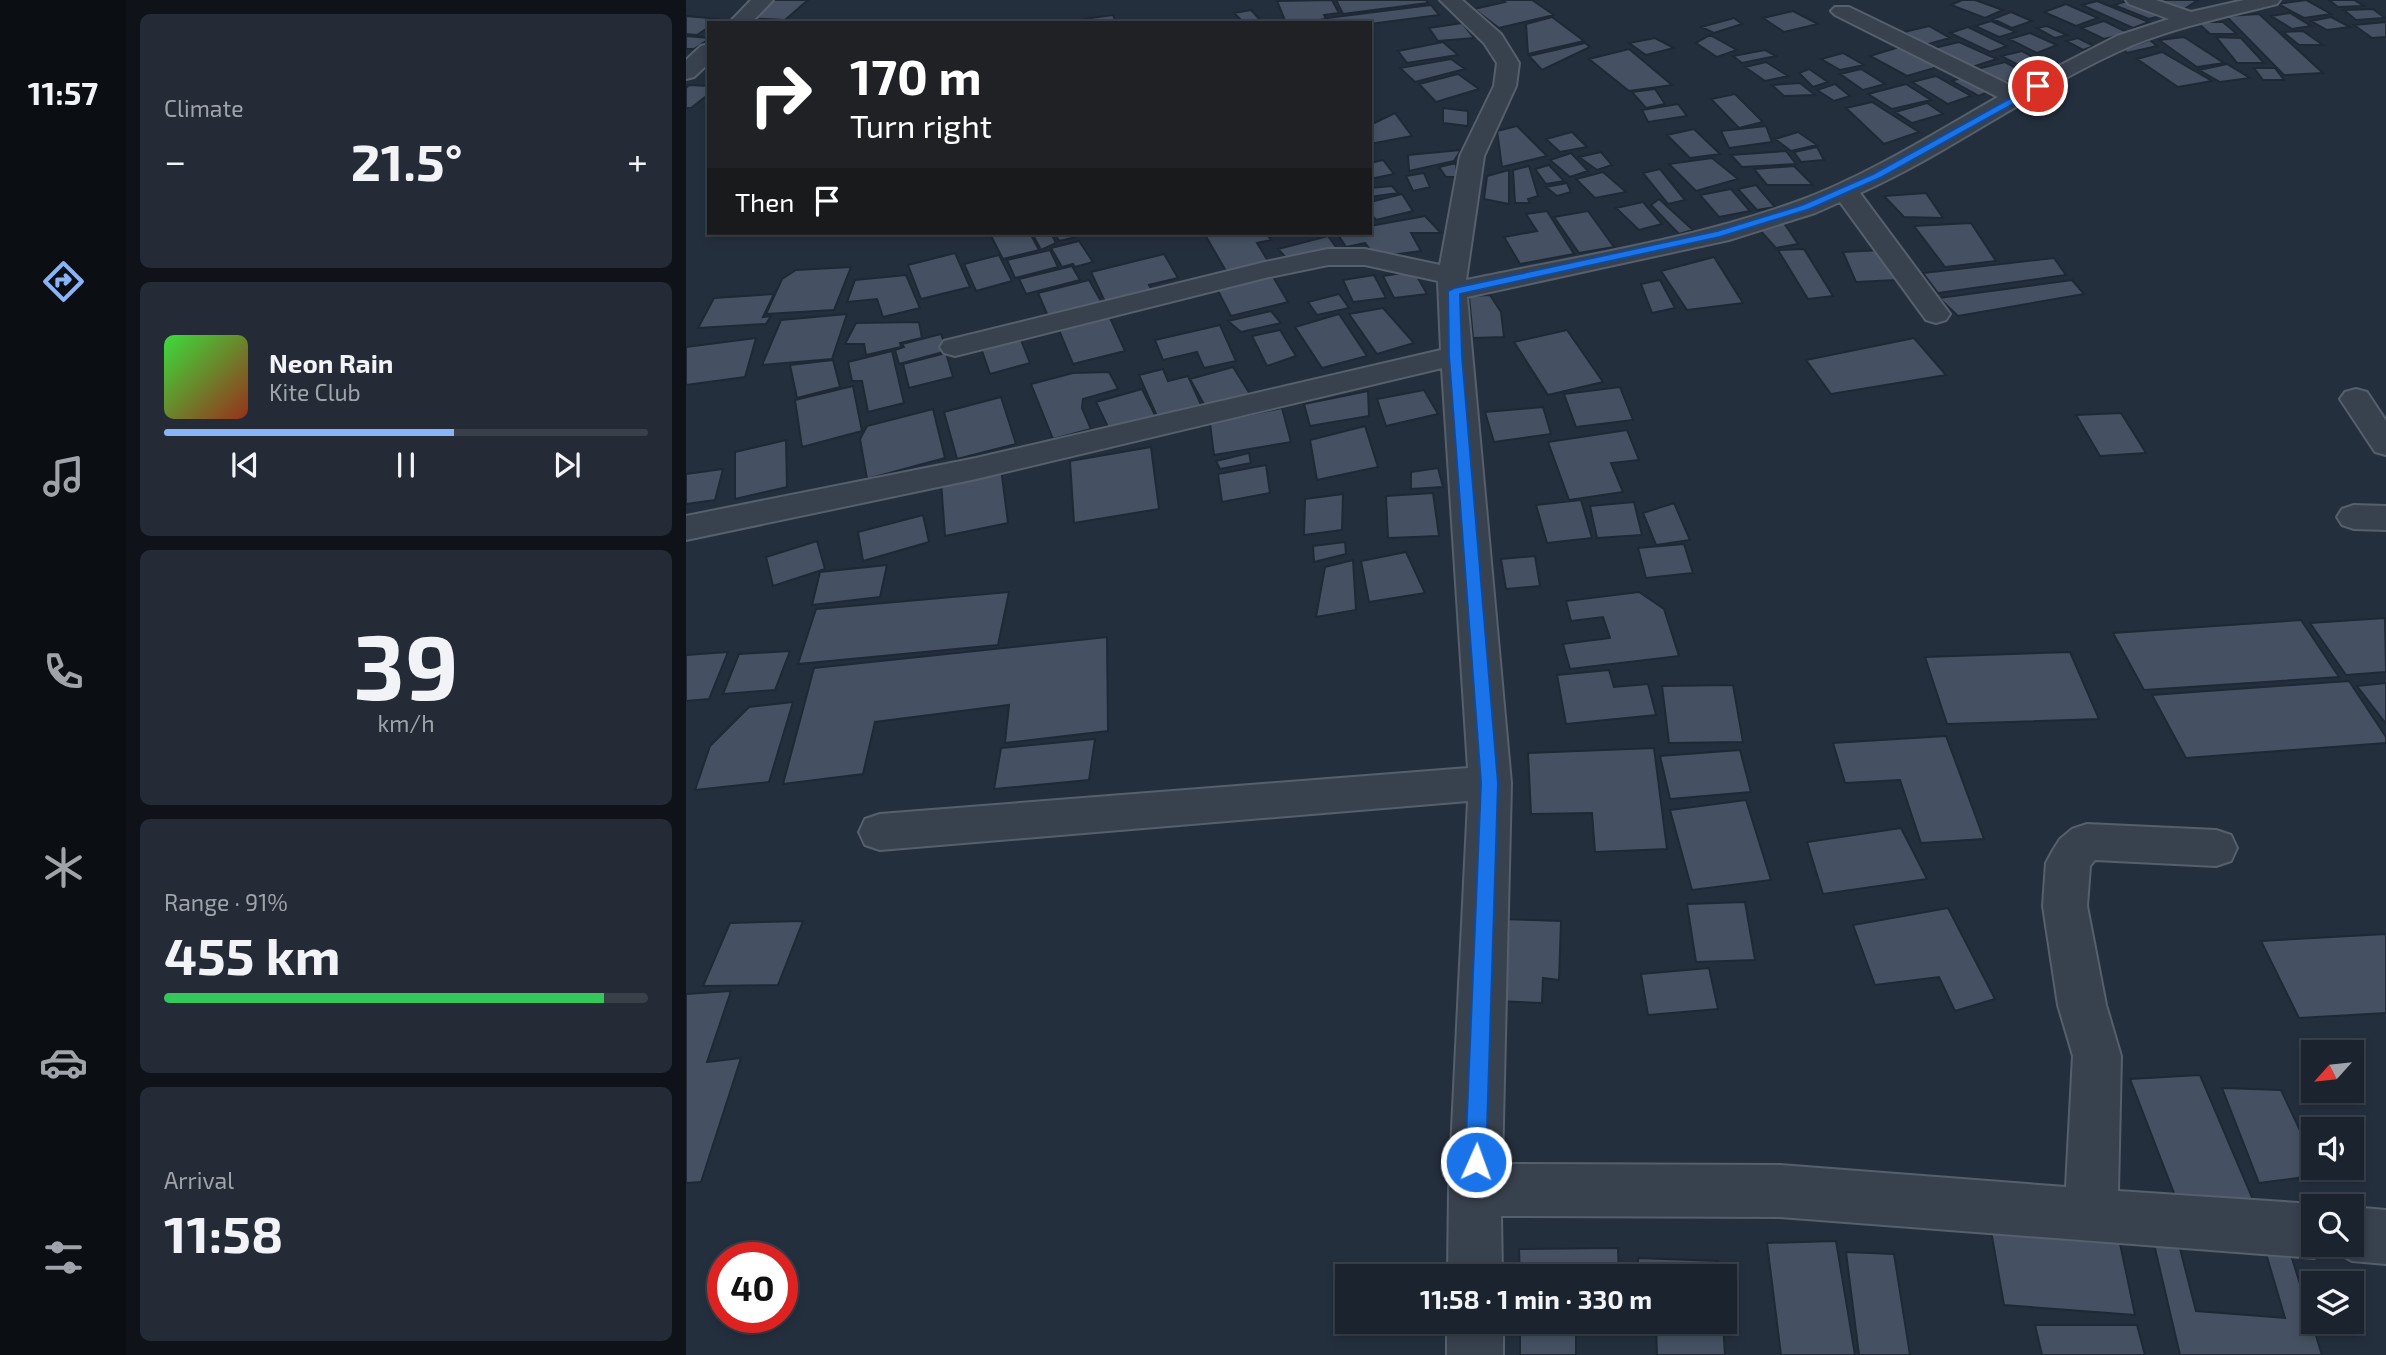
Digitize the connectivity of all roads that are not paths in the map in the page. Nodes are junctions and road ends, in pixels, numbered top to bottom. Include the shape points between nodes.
1 (763, 0) edge
2 (1450, 0) edge
3 (2136, 0) edge
4 (2270, 0) edge
5 (1842, 11) dead end
6 (2190, 19) junction
7 (741, 21) edge
8 (707, 53) edge
9 (686, 72) edge
10 (2017, 97) junction
11 (1845, 190) junction
12 (1453, 284) junction
13 (1936, 314) dead end
14 (955, 347) dead end
15 (1456, 356) junction
16 (2356, 398) dead end
17 (2386, 445) edge
18 (686, 528) edge
19 (1490, 783) junction
20 (880, 832) dead end
21 (2216, 848) dead end
22 (1475, 1189) junction
23 (2091, 1215) junction
24 (2301, 1230) edge
25 (2364, 1235) edge
26 (2386, 1237) edge
27 (1475, 1264) edge
28 (1475, 1334) edge
29 (1475, 1355) edge

1 - 7 street
2 - 12 street via 1493,39 1508,63 1505,86 1472,156
3 - 6 street
4 - 6 street
5 - 10 street
6 - 10 street via 2125,41
8 - 9 street
10 - 11 street
11 - 12 street via 1720,234
11 - 13 street
12 - 14 street via 1365,257 1328,257
12 - 15 street
15 - 18 street via 1147,430
15 - 19 street
16 - 17 street
19 - 20 street
19 - 22 street
21 - 23 street via 2087,842 2068,863 2065,906 2082,1005 2097,1056
22 - 23 street via 1780,1191
22 - 27 street
23 - 24 street
25 - 26 street
28 - 29 street

